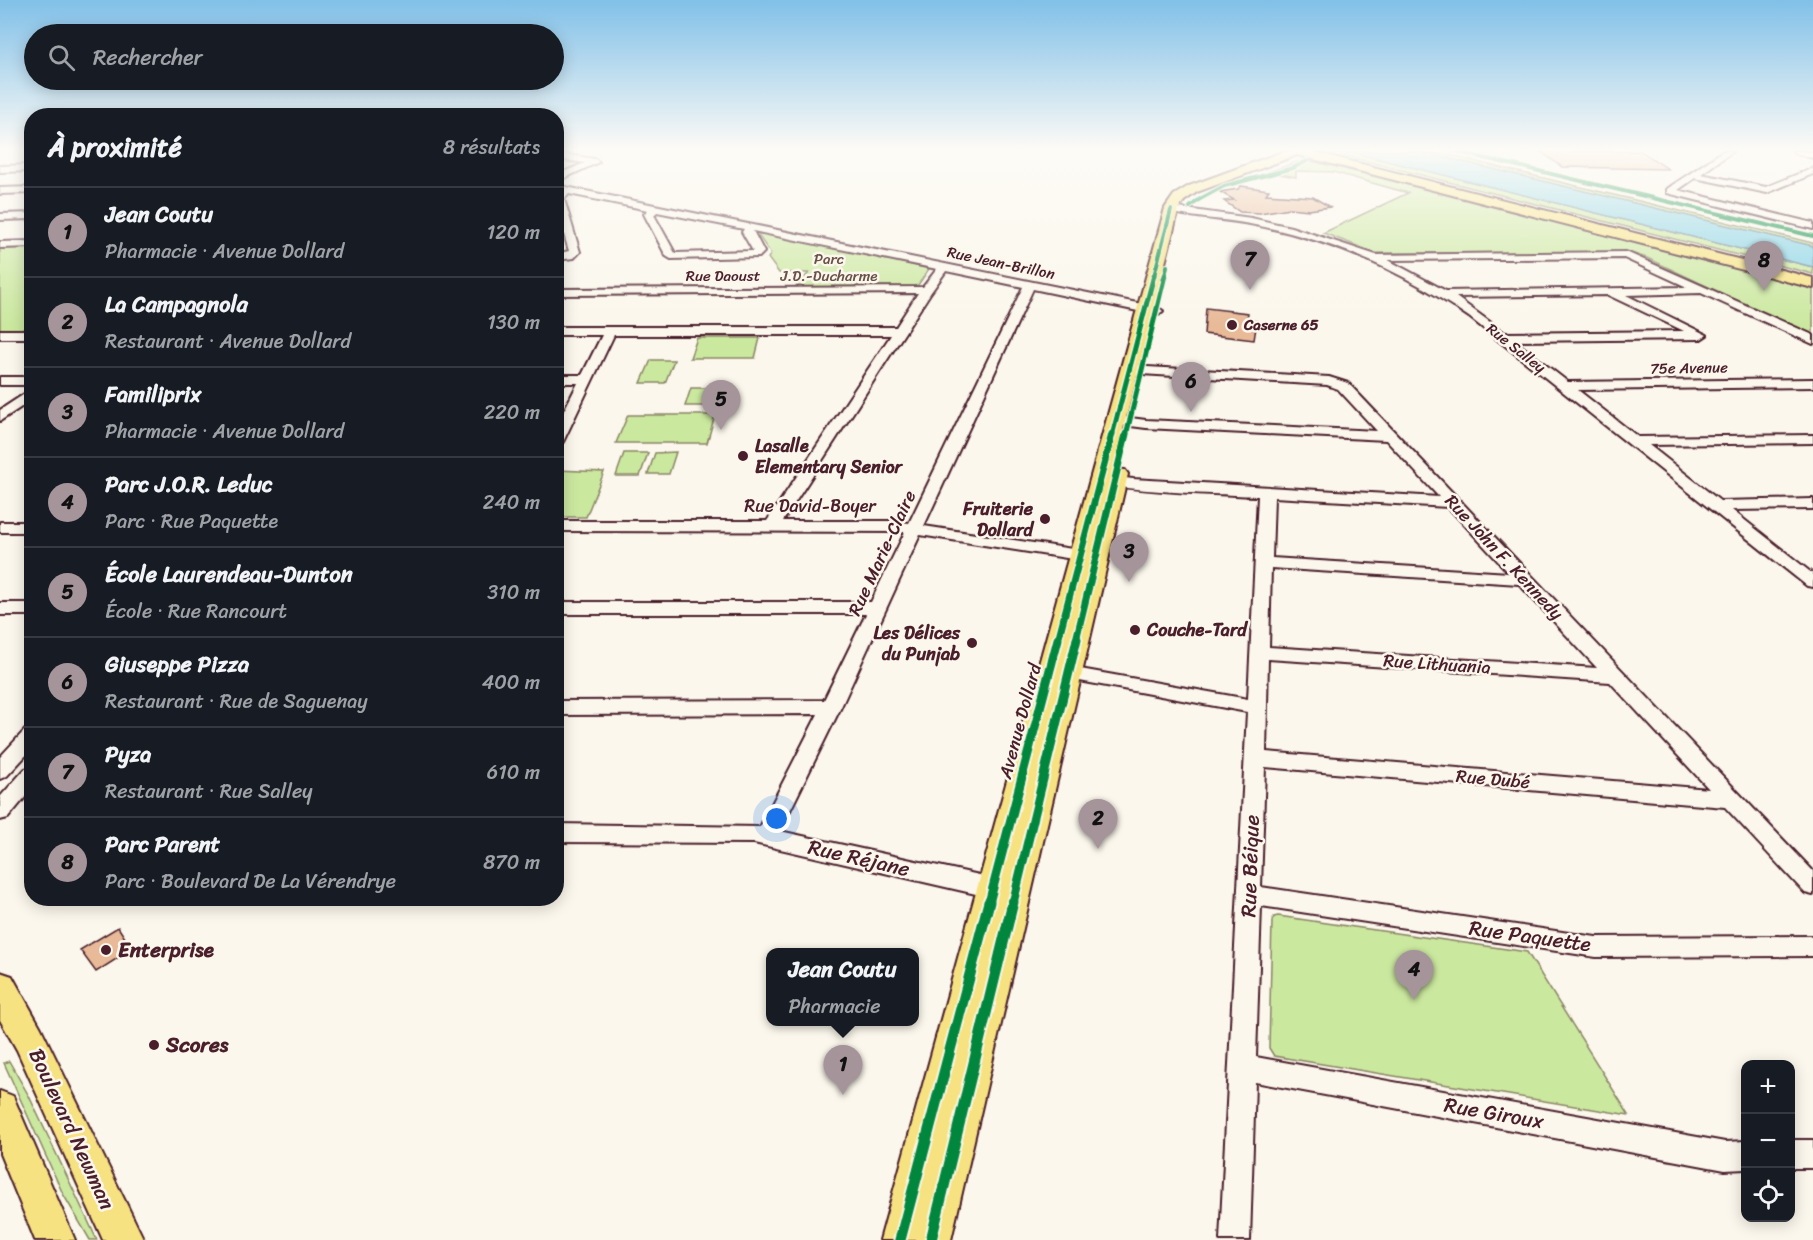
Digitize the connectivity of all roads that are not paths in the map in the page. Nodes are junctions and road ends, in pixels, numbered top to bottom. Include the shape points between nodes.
1 (655, 209) edge
2 (666, 209) edge
3 (1523, 209) edge
4 (1536, 209) edge
5 (1743, 209) edge
6 (1176, 210) joint
7 (24, 216) edge
8 (564, 216) edge
9 (0, 217) edge
10 (1813, 226) edge
11 (752, 227) junction
12 (24, 244) edge
13 (0, 245) edge
14 (564, 256) edge
15 (1374, 258) junction
16 (944, 267) junction
17 (1813, 276) edge
18 (1813, 283) edge
19 (1030, 284) junction
20 (926, 290) junction
21 (1705, 290) junction
22 (1609, 291) junction
23 (564, 292) edge
24 (1445, 294) junction
25 (1151, 309) junction
26 (564, 331) edge
27 (610, 331) junction
28 (900, 331) junction
29 (0, 334) edge
30 (24, 334) edge
31 (1502, 336) junction
32 (1813, 340) edge
33 (1136, 370) junction
34 (564, 379) edge
35 (587, 379) junction
36 (0, 381) edge
37 (24, 381) edge
38 (1813, 384) edge
39 (1565, 386) junction
40 (24, 399) edge
41 (0, 417) edge
42 (1122, 422) junction
43 (564, 426) edge
44 (1391, 436) junction
45 (1813, 439) edge
46 (1635, 441) junction
47 (1108, 481) junction
48 (1266, 492) junction
49 (1454, 503) junction
50 (1813, 504) edge
51 (1717, 506) junction
52 (564, 526) edge
53 (772, 526) junction
54 (0, 527) edge
55 (24, 527) edge
56 (915, 528) junction
57 (1088, 556) junction
58 (1263, 562) junction
59 (1526, 579) junction
60 (1813, 582) edge
61 (564, 608) edge
62 (878, 608) junction
63 (0, 609) edge
64 (24, 609) edge
65 (1259, 652) junction
66 (1059, 671) junction
67 (1616, 676) junction
68 (831, 707) junction
69 (1257, 707) junction
70 (564, 708) edge
71 (24, 744) edge
72 (1255, 759) junction
73 (0, 771) edge
74 (24, 784) edge
75 (1731, 799) junction
76 (0, 812) edge
77 (564, 833) edge
78 (766, 837) junction
79 (1813, 886) edge
80 (1004, 890) junction
81 (1249, 895) junction
82 (1813, 946) edge
83 (0, 987) edge
84 (1242, 1067) junction
85 (0, 1109) edge
86 (1795, 1154) edge
87 (1813, 1154) edge
88 (1741, 1155) edge
89 (55, 1240) edge
90 (124, 1240) edge
91 (900, 1240) edge
92 (931, 1240) edge
93 (1235, 1240) edge

1 - 11 street via 649,214 671,256 755,255 759,252 747,232
2 - 11 street, Rue Jean-Brillon
3 - 18 main road
4 - 17 main road
5 - 10 street
6 - 15 street, Rue Salley via 1272,224
6 - 25 main road, Avenue Dollard
7 - 9 street
8 - 14 street via 575,252
11 - 16 street, Rue Jean-Brillon
12 - 13 street
15 - 21 street via 1626,255
15 - 24 street, Rue Salley
16 - 19 street, Rue Jean-Brillon
16 - 20 street
19 - 25 street, Rue Jean-Brillon
19 - 56 street, Rue Marie-Claire
20 - 23 street, Rue Daoust
20 - 28 street
21 - 22 street
21 - 32 street
22 - 24 street
22 - 31 street via 1701,334
24 - 31 street, Rue Salley
25 - 33 main road, Avenue Dollard
26 - 27 street
27 - 28 street
27 - 35 street
28 - 53 street
29 - 30 street
31 - 39 street, Rue Salley
33 - 42 main road, Avenue Dollard
33 - 44 street, Rue John F. Kennedy via 1337,382
34 - 35 street
35 - 43 street
36 - 37 street
38 - 39 street, 75e Avenue
39 - 46 street, Rue Salley
40 - 41 street
42 - 44 street
42 - 47 main road, Avenue Dollard
44 - 49 street, Rue John F. Kennedy
45 - 46 street
46 - 51 street, Rue Salley
47 - 48 street
47 - 57 main road, Avenue Dollard
48 - 49 street
48 - 58 street, Rue Béique
49 - 59 street, Rue John F. Kennedy
50 - 51 street
51 - 60 street, Rue Salley
52 - 53 street, Rue David-Boyer
53 - 56 street, Rue David-Boyer
54 - 55 street
56 - 57 street, Rue David-Boyer
56 - 62 street, Rue Marie-Claire
57 - 66 main road, Avenue Dollard
58 - 59 street
58 - 65 street, Rue Béique
59 - 67 street, Rue John F. Kennedy
61 - 62 street
62 - 68 street, Rue Marie-Claire
63 - 64 street
65 - 67 street, Rue Lithuania
65 - 69 street, Rue Béique
66 - 69 street
66 - 80 main road, Avenue Dollard
67 - 75 street, Rue John F. Kennedy
68 - 70 street
68 - 78 street, Rue Marie-Claire
69 - 72 street, Rue Béique
71 - 73 street
72 - 75 street, Rue Dubé
72 - 81 street, Rue Béique
74 - 76 street
75 - 79 street, Rue John F. Kennedy
77 - 78 street, Rue Réjane via 741,833
78 - 80 street, Rue Réjane
80 - 91 main road, Avenue Dollard
80 - 92 main road, Avenue Dollard
81 - 82 street, Rue Paquette via 1596,947
81 - 84 street, Rue Béique
83 - 90 main road, Boulevard Newman via 29,1039
84 - 88 street, Rue Giroux via 1713,1154
84 - 93 street, Rue Béique
85 - 89 main road
86 - 87 street

